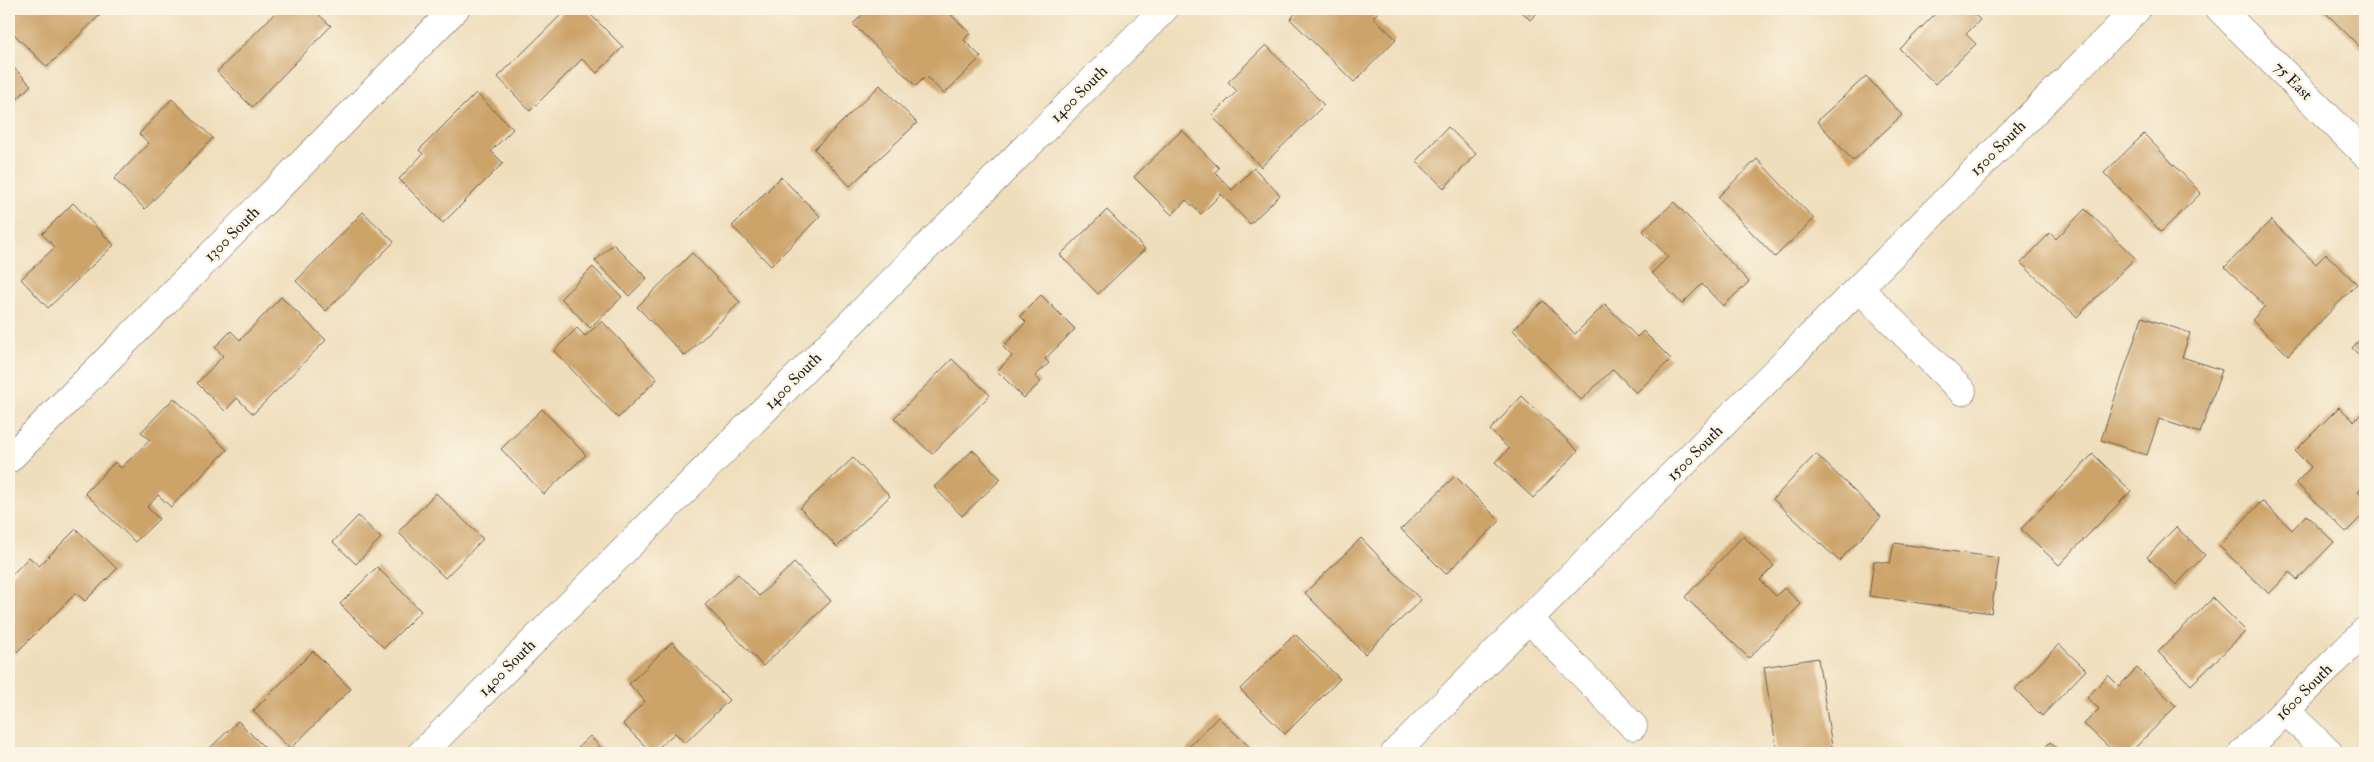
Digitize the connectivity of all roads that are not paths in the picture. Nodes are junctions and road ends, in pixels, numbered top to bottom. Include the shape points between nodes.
1 (455, 9) edge
2 (1164, 9) edge
3 (2137, 9) edge
4 (2220, 9) edge
5 (2365, 154) edge
6 (1859, 288) junction
7 (1962, 391) dead end
8 (9, 459) edge
9 (1530, 619) junction
10 (2365, 631) edge
11 (2286, 711) junction
12 (1633, 726) dead end
13 (422, 753) edge
14 (1395, 753) edge
15 (2243, 753) edge
16 (2329, 753) edge

1 - 8 street, 1300 South
2 - 13 street, 1400 South
3 - 6 street, 1500 South
4 - 5 street, 75 East
6 - 7 street
6 - 9 street, 1500 South
9 - 12 street
9 - 14 street, 1500 South
10 - 11 street, 1600 South
11 - 15 street, 1600 South
11 - 16 street

